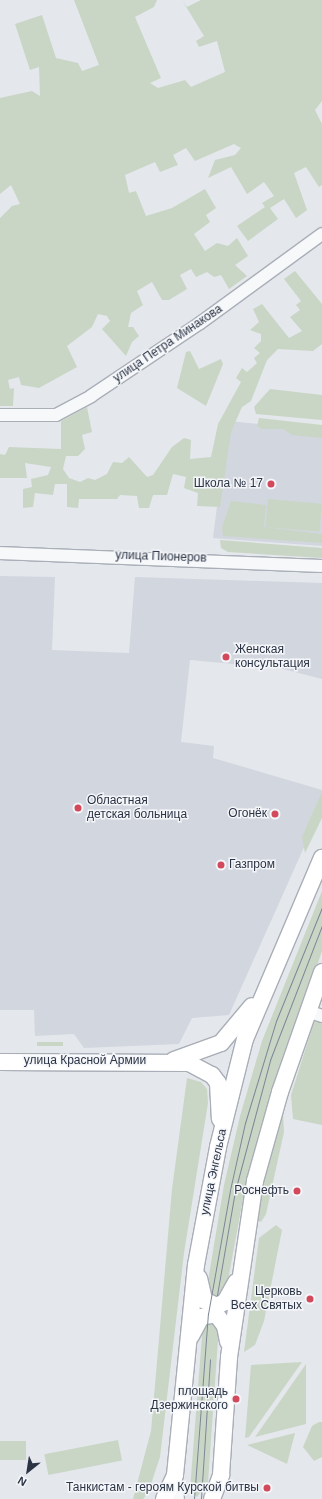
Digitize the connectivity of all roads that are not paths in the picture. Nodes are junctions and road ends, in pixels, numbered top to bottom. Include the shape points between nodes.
1 (322, 234) edge
2 (0, 415) edge
3 (0, 553) edge
4 (322, 566) edge
5 (322, 858) edge
6 (273, 968) junction
7 (322, 972) edge
8 (314, 1014) edge
9 (170, 1060) junction
10 (0, 1062) edge
11 (218, 1147) junction
12 (196, 1265) junction
13 (241, 1271) junction
14 (186, 1350) junction
15 (229, 1357) junction
16 (175, 1475) junction
17 (218, 1498) edge
18 (164, 1499) edge
19 (178, 1499) edge

1 - 2 street, улица Петра Минакова via 200,323 91,396 56,415
3 - 4 street, улица Пионеров via 194,558
5 - 6 main road, улица Энгельса
6 - 9 main road via 233,1032 208,1049
6 - 11 main road, улица Энгельса via 245,1039
7 - 8 main road
8 - 13 main road via 256,1180
9 - 10 main road, улица Красной Армии
9 - 11 main road via 204,1069 218,1083
11 - 12 main road, улица Энгельса
12 - 13 main road via 204,1300 217,1306 230,1295
12 - 14 main road, улица Энгельса
13 - 15 main road
14 - 15 main road via 201,1317 216,1314 225,1326
14 - 16 main road, улица Энгельса
15 - 17 main road
16 - 18 main road, улица Энгельса
16 - 19 street

